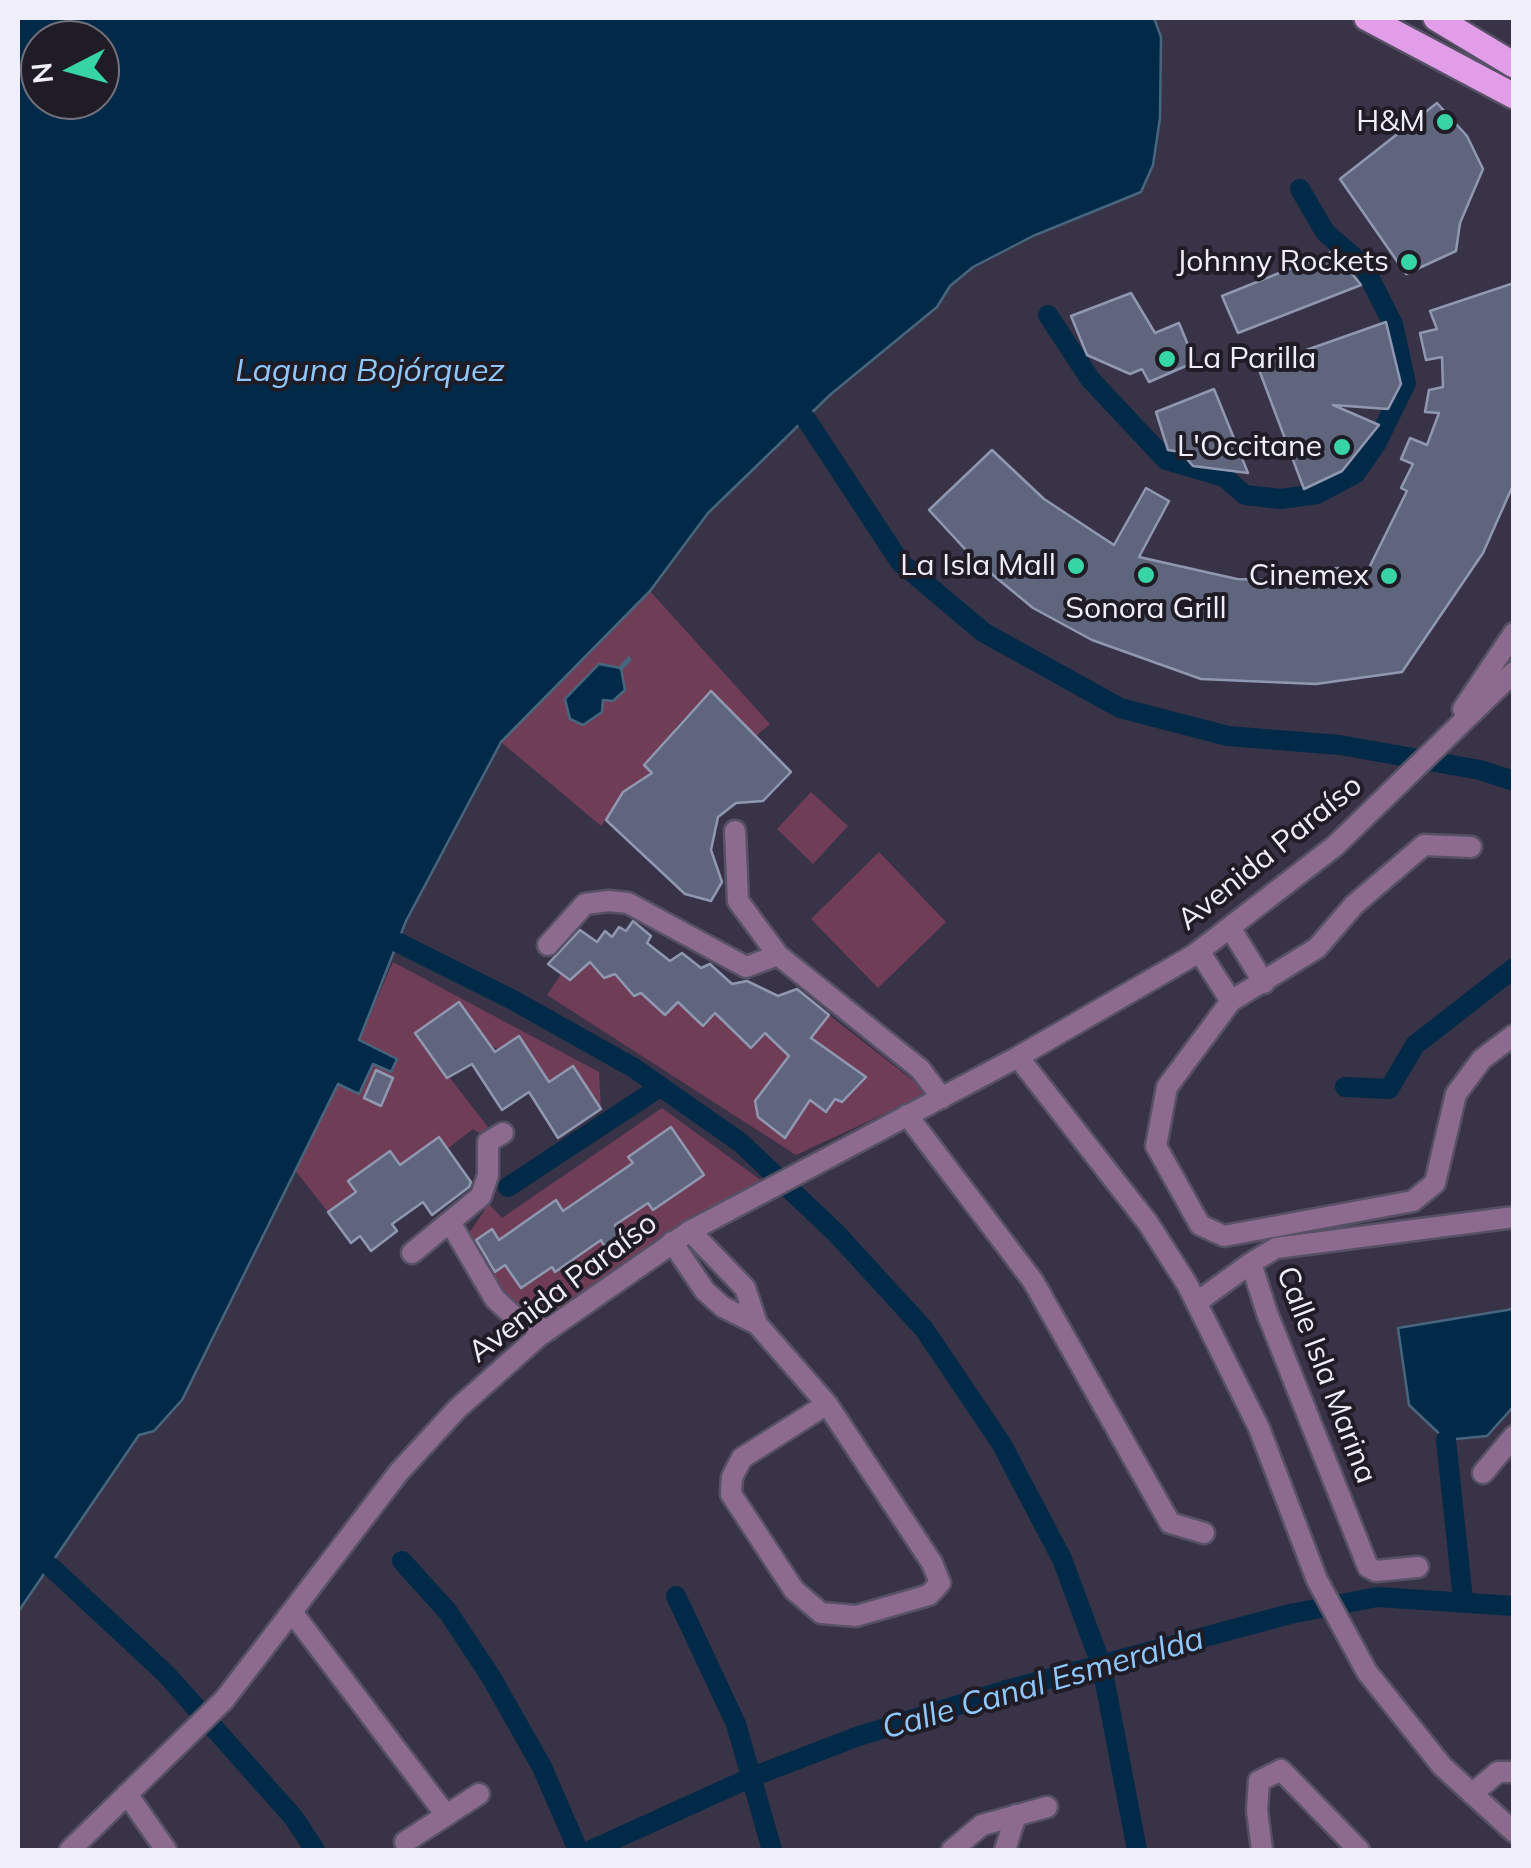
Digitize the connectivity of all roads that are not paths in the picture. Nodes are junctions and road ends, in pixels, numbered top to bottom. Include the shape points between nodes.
1 (1367, 18) edge
2 (1436, 18) edge
3 (1514, 65) edge
4 (1514, 96) edge
5 (1514, 634) edge
6 (1514, 672) edge
7 (1447, 732) junction
8 (735, 830) dead end
9 (1471, 848) dead end
10 (1231, 929) junction
11 (548, 945) dead end
12 (1199, 951) junction
13 (778, 954) junction
14 (1264, 982) junction
15 (1231, 1002) junction
16 (1514, 1035) edge
17 (1018, 1057) junction
18 (942, 1098) junction
19 (907, 1116) junction
20 (503, 1133) dead end
21 (1514, 1217) edge
22 (451, 1224) junction
23 (681, 1237) junction
24 (412, 1253) dead end
25 (1251, 1263) junction
26 (1197, 1302) junction
27 (548, 1330) junction
28 (826, 1404) junction
29 (1514, 1436) edge
30 (1483, 1473) dead end
31 (1204, 1532) dead end
32 (1418, 1567) dead end
33 (292, 1612) junction
34 (1514, 1772) edge
35 (126, 1794) junction
36 (478, 1794) dead end
37 (1472, 1794) junction
38 (1046, 1806) dead end
39 (446, 1815) junction
40 (1016, 1816) junction
41 (1514, 1832) edge
42 (406, 1842) dead end
43 (70, 1850) edge
44 (166, 1850) edge
45 (952, 1850) edge
46 (1005, 1850) edge
47 (1262, 1850) edge
48 (1359, 1850) edge

1 - 4 main road
2 - 3 main road
5 - 7 street, Avenida Paraíso
6 - 7 street, Avenida Paraíso
7 - 10 street, Avenida Paraíso via 1334,846
8 - 13 street via 738,901
9 - 14 street via 1424,845 1354,905 1317,948
10 - 12 street, Avenida Paraíso
10 - 14 street
11 - 13 street via 585,904 609,900 628,903 746,967
12 - 15 street
12 - 17 street, Avenida Paraíso
13 - 18 street via 920,1069
14 - 15 street
15 - 16 street via 1167,1087 1156,1146 1200,1225 1224,1236 1413,1200 1435,1182 1456,1094 1482,1059
17 - 18 street, Avenida Paraíso
17 - 26 street via 1148,1223
18 - 19 street, Avenida Paraíso
19 - 23 street, Avenida Paraíso
19 - 31 street via 1033,1280 1170,1523
20 - 22 street via 488,1142 480,1196
21 - 25 street, Calle Isla Marina via 1276,1248
22 - 24 street
22 - 27 street via 495,1298 516,1318
23 - 27 street, Avenida Paraíso
23 - 28 street via 745,1288 756,1324
25 - 26 street
25 - 32 street, Calle Isla Marina via 1368,1567
26 - 37 street via 1259,1428 1342,1630 1402,1721
27 - 33 street, Avenida Paraíso via 457,1409 399,1472
28 - 28 street via 932,1563 940,1582 929,1595 856,1616 820,1613 794,1590 731,1494 742,1458
29 - 30 street
33 - 35 street, Avenida Paraíso via 224,1700
33 - 39 street
34 - 37 street via 1498,1772
35 - 43 street, Avenida Paraíso
35 - 44 street
36 - 39 street
37 - 41 street
38 - 40 street
39 - 42 street
40 - 45 street via 982,1826
40 - 46 street
47 - 48 street via 1260,1781 1281,1770

